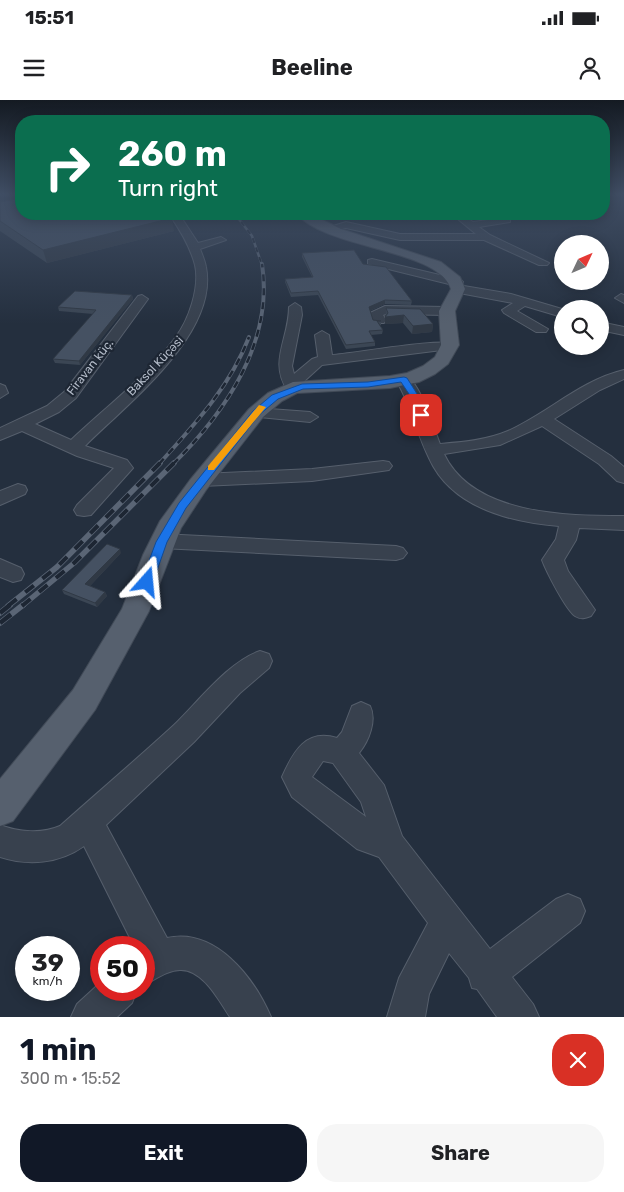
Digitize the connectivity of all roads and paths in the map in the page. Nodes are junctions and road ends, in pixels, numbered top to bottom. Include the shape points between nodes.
1 (190, 238) edge
2 (358, 238) edge
3 (488, 238) edge
4 (221, 240) dead end
5 (194, 247) junction
6 (372, 262) dead end
7 (542, 263) dead end
8 (458, 285) junction
9 (422, 286) dead end
10 (142, 299) dead end
11 (524, 302) junction
12 (295, 307) dead end
13 (443, 310) junction
14 (554, 311) edge
15 (379, 320) edge
16 (609, 328) edge
17 (541, 329) dead end
18 (624, 331) edge
19 (322, 334) dead end
20 (450, 345) junction
21 (326, 360) junction
22 (624, 374) edge
23 (404, 380) junction
24 (293, 386) junction
25 (256, 413) junction
26 (310, 417) dead end
27 (542, 419) junction
28 (23, 425) junction
29 (0, 435) edge
30 (74, 447) junction
31 (434, 450) junction
32 (624, 458) edge
33 (605, 460) junction
34 (383, 466) dead end
35 (624, 477) edge
36 (202, 480) junction
37 (18, 490) dead end
38 (0, 499) edge
39 (84, 510) dead end
40 (570, 521) junction
41 (624, 523) edge
42 (161, 542) junction
43 (396, 553) dead end
44 (583, 610) dead end
45 (260, 661) dead end
46 (361, 714) dead end
47 (342, 753) junction
48 (0, 808) edge
49 (88, 823) junction
50 (0, 841) edge
51 (389, 845) junction
52 (568, 911) dead end
53 (446, 923) junction
54 (139, 936) edge
55 (155, 960) edge
56 (485, 975) junction
57 (107, 1001) edge
58 (90, 1017) edge
59 (252, 1017) edge
60 (406, 1017) edge
61 (520, 1017) edge

1 - 5 street, Baksol Küçəsi
2 - 8 main road via 420,258 448,273
3 - 7 street
4 - 5 street
5 - 30 street, Baksol Küçəsi via 200,267 200,292 194,315 182,339
6 - 8 street
8 - 11 street
8 - 13 main road
9 - 13 street
10 - 28 street, Firavan küç. via 70,395 53,409
11 - 14 street
11 - 17 street via 508,310
12 - 24 street via 296,326 285,367 285,375
13 - 15 street via 385,310 376,313
13 - 20 main road
16 - 18 street
19 - 21 street
20 - 21 street
20 - 23 main road via 437,365
21 - 24 street via 317,362
22 - 27 street via 596,385
23 - 24 main road
23 - 31 street via 415,397
24 - 25 main road
25 - 26 street
25 - 36 main road
27 - 31 street via 492,443
27 - 33 street
28 - 29 street, Firavan küç.
28 - 30 street
30 - 39 street via 121,464 124,468
31 - 40 street via 445,471 476,497 505,510
32 - 33 street
33 - 35 street
34 - 36 street via 312,475
36 - 42 main road
37 - 38 street
40 - 41 street
40 - 44 street via 566,540 553,560
42 - 43 street
42 - 48 main road via 136,612 84,700
45 - 49 street
46 - 47 street via 354,739
47 - 51 street via 374,795
47 - 51 street via 327,748 310,752 296,777 302,787 368,838
49 - 50 street via 71,837 52,846 15,846
49 - 54 street
51 - 53 street
52 - 56 street
53 - 56 street
53 - 60 street via 412,991
55 - 59 street via 180,951 196,953 215,965
56 - 61 street
57 - 58 street

